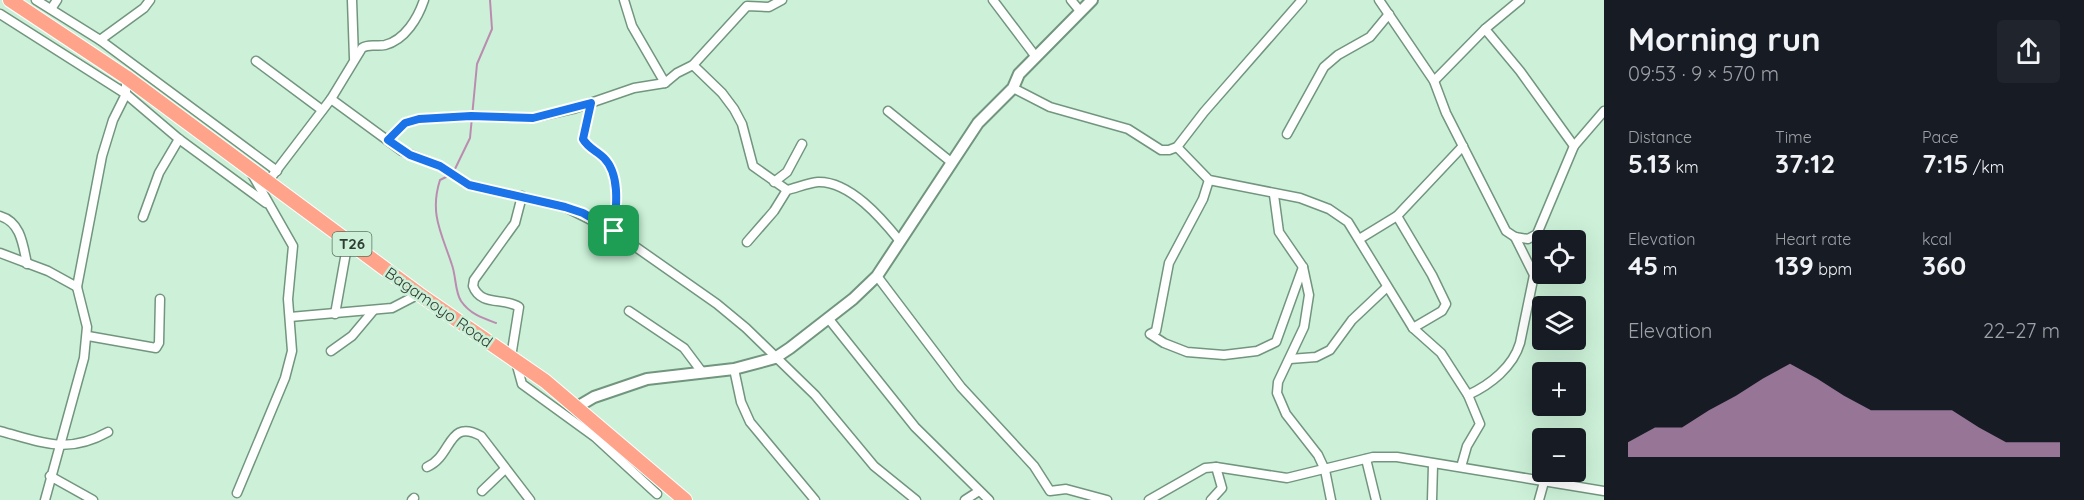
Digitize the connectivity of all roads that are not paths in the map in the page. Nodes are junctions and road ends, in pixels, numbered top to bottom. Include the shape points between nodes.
1 (10, 0) edge
2 (36, 0) edge
3 (57, 0) edge
4 (150, 0) edge
5 (352, 0) edge
6 (424, 0) edge
7 (624, 0) edge
8 (782, 0) edge
9 (993, 0) edge
10 (1071, 0) edge
11 (1092, 0) edge
12 (1302, 0) edge
13 (1380, 0) edge
14 (1520, 0) edge
15 (51, 9) junction
16 (1080, 11) junction
17 (0, 14) edge
18 (1389, 14) junction
19 (1485, 29) junction
20 (100, 39) junction
21 (1036, 57) junction
22 (354, 58) junction
23 (256, 61) dead end
24 (693, 65) junction
25 (126, 76) junction
26 (1434, 81) junction
27 (665, 83) junction
28 (1013, 88) junction
29 (126, 94) junction
30 (331, 99) junction
31 (591, 103) junction
32 (322, 110) junction
33 (888, 111) dead end
34 (1604, 111) edge
35 (1604, 123) edge
36 (1588, 130) junction
37 (1287, 134) dead end
38 (179, 139) junction
39 (388, 140) junction
40 (802, 144) dead end
41 (1464, 146) junction
42 (1574, 146) junction
43 (1177, 147) junction
44 (951, 162) junction
45 (248, 166) junction
46 (271, 175) junction
47 (1209, 180) junction
48 (774, 182) junction
49 (787, 190) junction
50 (1274, 195) junction
51 (522, 196) junction
52 (269, 205) junction
53 (0, 216) edge
54 (1396, 216) junction
55 (143, 217) dead end
56 (614, 231) junction
57 (1515, 237) junction
58 (1360, 238) junction
59 (899, 240) junction
60 (348, 241) junction
61 (747, 242) dead end
62 (0, 253) edge
63 (27, 264) junction
64 (1303, 267) junction
65 (877, 276) junction
66 (76, 287) junction
67 (1387, 287) junction
68 (419, 294) junction
69 (160, 299) dead end
70 (373, 311) junction
71 (629, 311) dead end
72 (335, 314) junction
73 (290, 317) junction
74 (828, 318) junction
75 (1413, 328) junction
76 (88, 336) junction
77 (331, 351) dead end
78 (775, 358) junction
79 (514, 359) junction
80 (1290, 359) junction
81 (734, 369) junction
82 (702, 372) junction
83 (1468, 395) junction
84 (578, 407) junction
85 (0, 431) edge
86 (108, 432) dead end
87 (598, 432) junction
88 (59, 447) junction
89 (1366, 459) junction
90 (1433, 465) junction
91 (427, 467) dead end
92 (1216, 467) junction
93 (1461, 467) junction
94 (505, 469) junction
95 (1325, 470) junction
96 (50, 476) junction
97 (1532, 480) edge
98 (1544, 482) joint
99 (482, 491) dead end
100 (979, 491) junction
101 (1604, 491) edge
102 (237, 493) dead end
103 (657, 495) dead end
104 (45, 500) edge
105 (93, 500) edge
106 (530, 500) edge
107 (685, 500) edge
108 (815, 500) edge
109 (916, 500) edge
110 (965, 500) edge
111 (989, 500) edge
112 (1107, 500) edge
113 (1149, 500) edge
114 (1211, 500) edge
115 (1331, 500) edge
116 (1376, 500) edge
117 (1432, 500) edge
118 (1539, 500) edge

1 - 25 highway, Bagamoyo Road / T26
2 - 15 street
3 - 15 street
4 - 20 street
5 - 22 street
6 - 22 street via 416,19 403,34 387,44 365,45
7 - 27 street via 632,26
8 - 24 street via 770,7 747,6
9 - 21 street
10 - 16 street
11 - 16 street
12 - 43 street
13 - 18 street
14 - 19 street
15 - 20 street
16 - 21 street
17 - 29 street
18 - 26 street
18 - 37 street via 1370,37 1324,67
19 - 26 street
19 - 42 street
20 - 46 street
21 - 28 street via 1019,74
22 - 30 street
23 - 32 street
24 - 27 street
24 - 48 street via 734,109 753,166
25 - 29 street
25 - 45 highway, Bagamoyo Road / T26
26 - 41 street
27 - 31 street via 634,88
28 - 43 street via 1050,107 1128,129 1161,150
28 - 44 street via 978,123
29 - 38 street
29 - 66 street via 102,156
30 - 32 street
30 - 39 street
31 - 39 street via 533,118 419,119 405,123
31 - 56 street via 583,139 610,169 616,193
32 - 46 street
33 - 44 street
34 - 36 street
35 - 36 street
36 - 42 street
38 - 52 street
38 - 55 street via 159,173
39 - 51 street via 469,185
40 - 48 street via 787,172
41 - 54 street
41 - 57 street via 1506,231
42 - 57 street via 1537,234
43 - 47 street
44 - 59 street via 916,220
45 - 46 highway, Bagamoyo Road / T26
45 - 52 street
46 - 60 highway, Bagamoyo Road / T26
47 - 50 street
47 - 64 street via 1169,263 1156,331 1150,334 1187,352 1224,355 1269,348 1276,342
48 - 49 street
49 - 59 street via 820,182 847,191 875,211
49 - 61 street
50 - 58 street via 1300,198 1329,209 1348,222
50 - 64 street via 1279,232
51 - 56 street via 583,213
51 - 79 street via 514,223 473,286 489,301 519,307
52 - 73 street via 293,246
53 - 63 street via 9,219 17,229
54 - 58 street
54 - 75 street via 1446,304 1442,311
56 - 78 street via 717,304
57 - 83 street via 1534,275 1518,352 1497,376
58 - 67 street
59 - 65 street
60 - 68 highway, Bagamoyo Road / T26
60 - 72 street
62 - 63 street
63 - 66 street
64 - 80 street via 1308,307
65 - 74 street
65 - 112 street via 960,387 1034,466 1050,491 1066,489
66 - 76 street
67 - 75 street
67 - 80 street via 1352,320 1330,350 1316,357
68 - 70 street via 392,308
68 - 79 highway, Bagamoyo Road / T26
69 - 76 street via 156,348
70 - 72 street
70 - 77 street via 352,336
71 - 82 street via 684,348
72 - 73 street
73 - 102 street via 292,351 285,378
74 - 78 street
74 - 100 street via 915,427
75 - 83 street via 1441,353
76 - 88 street
78 - 81 street
78 - 109 street via 815,395 874,466
79 - 84 highway, Bagamoyo Road / T26
79 - 87 street via 522,384
80 - 95 street via 1277,393 1286,414 1313,447
81 - 82 street
81 - 108 street via 750,422
82 - 84 street via 647,379 594,396
83 - 93 street via 1480,424
84 - 87 highway, Bagamoyo Road / T26
85 - 88 street
86 - 88 street via 96,439
87 - 103 street
87 - 107 highway, Bagamoyo Road / T26
88 - 96 street
89 - 90 street via 1397,457
89 - 95 street
89 - 116 street
90 - 93 street
90 - 117 street
91 - 94 street via 439,459 456,435 471,429 481,436
92 - 95 street via 1280,478
92 - 113 street via 1205,468
92 - 114 street via 1222,488
93 - 97 street
94 - 99 street
94 - 106 street
95 - 115 street
96 - 104 street
96 - 105 street
98 - 101 street
98 - 118 street
100 - 110 street
100 - 111 street

